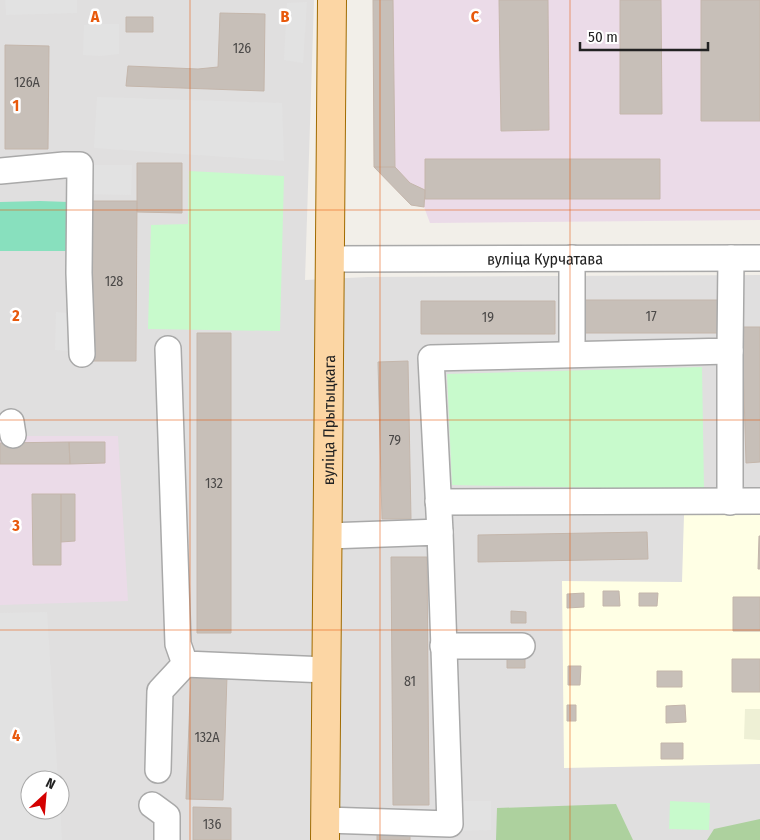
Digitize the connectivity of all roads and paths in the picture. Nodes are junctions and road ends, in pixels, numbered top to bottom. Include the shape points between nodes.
1 (332, 0) edge
2 (0, 171) edge
3 (572, 258) junction
4 (731, 258) junction
5 (760, 258) edge
6 (330, 259) junction
7 (168, 349) dead end
8 (730, 351) junction
9 (82, 354) dead end
10 (572, 354) junction
11 (438, 502) junction
12 (730, 502) junction
13 (760, 502) edge
14 (440, 532) junction
15 (328, 536) junction
16 (443, 646) junction
17 (522, 646) dead end
18 (185, 664) junction
19 (327, 670) junction
20 (158, 770) dead end
21 (152, 804) dead end
22 (325, 830) edge
23 (449, 832) edge
24 (167, 840) edge

1 - 6 main road, вуліца Прытыцкага
2 - 9 street via 80,165
3 - 4 street, вуліца Курчатава
3 - 6 street, вуліца Курчатава
3 - 10 street
4 - 5 street, вуліца Курчатава
4 - 8 street
6 - 15 main road, вуліца Прытыцкага
7 - 18 street via 178,644
8 - 10 street
8 - 12 street
10 - 11 street via 431,358
11 - 12 street
11 - 14 street
12 - 13 street
14 - 15 street
14 - 16 street
15 - 19 main road, вуліца Прытыцкага
16 - 17 street
16 - 23 street
18 - 19 street
18 - 20 street via 160,691
19 - 22 main road, вуліца Прытыцкага
21 - 24 street via 167,816
22 - 23 street

